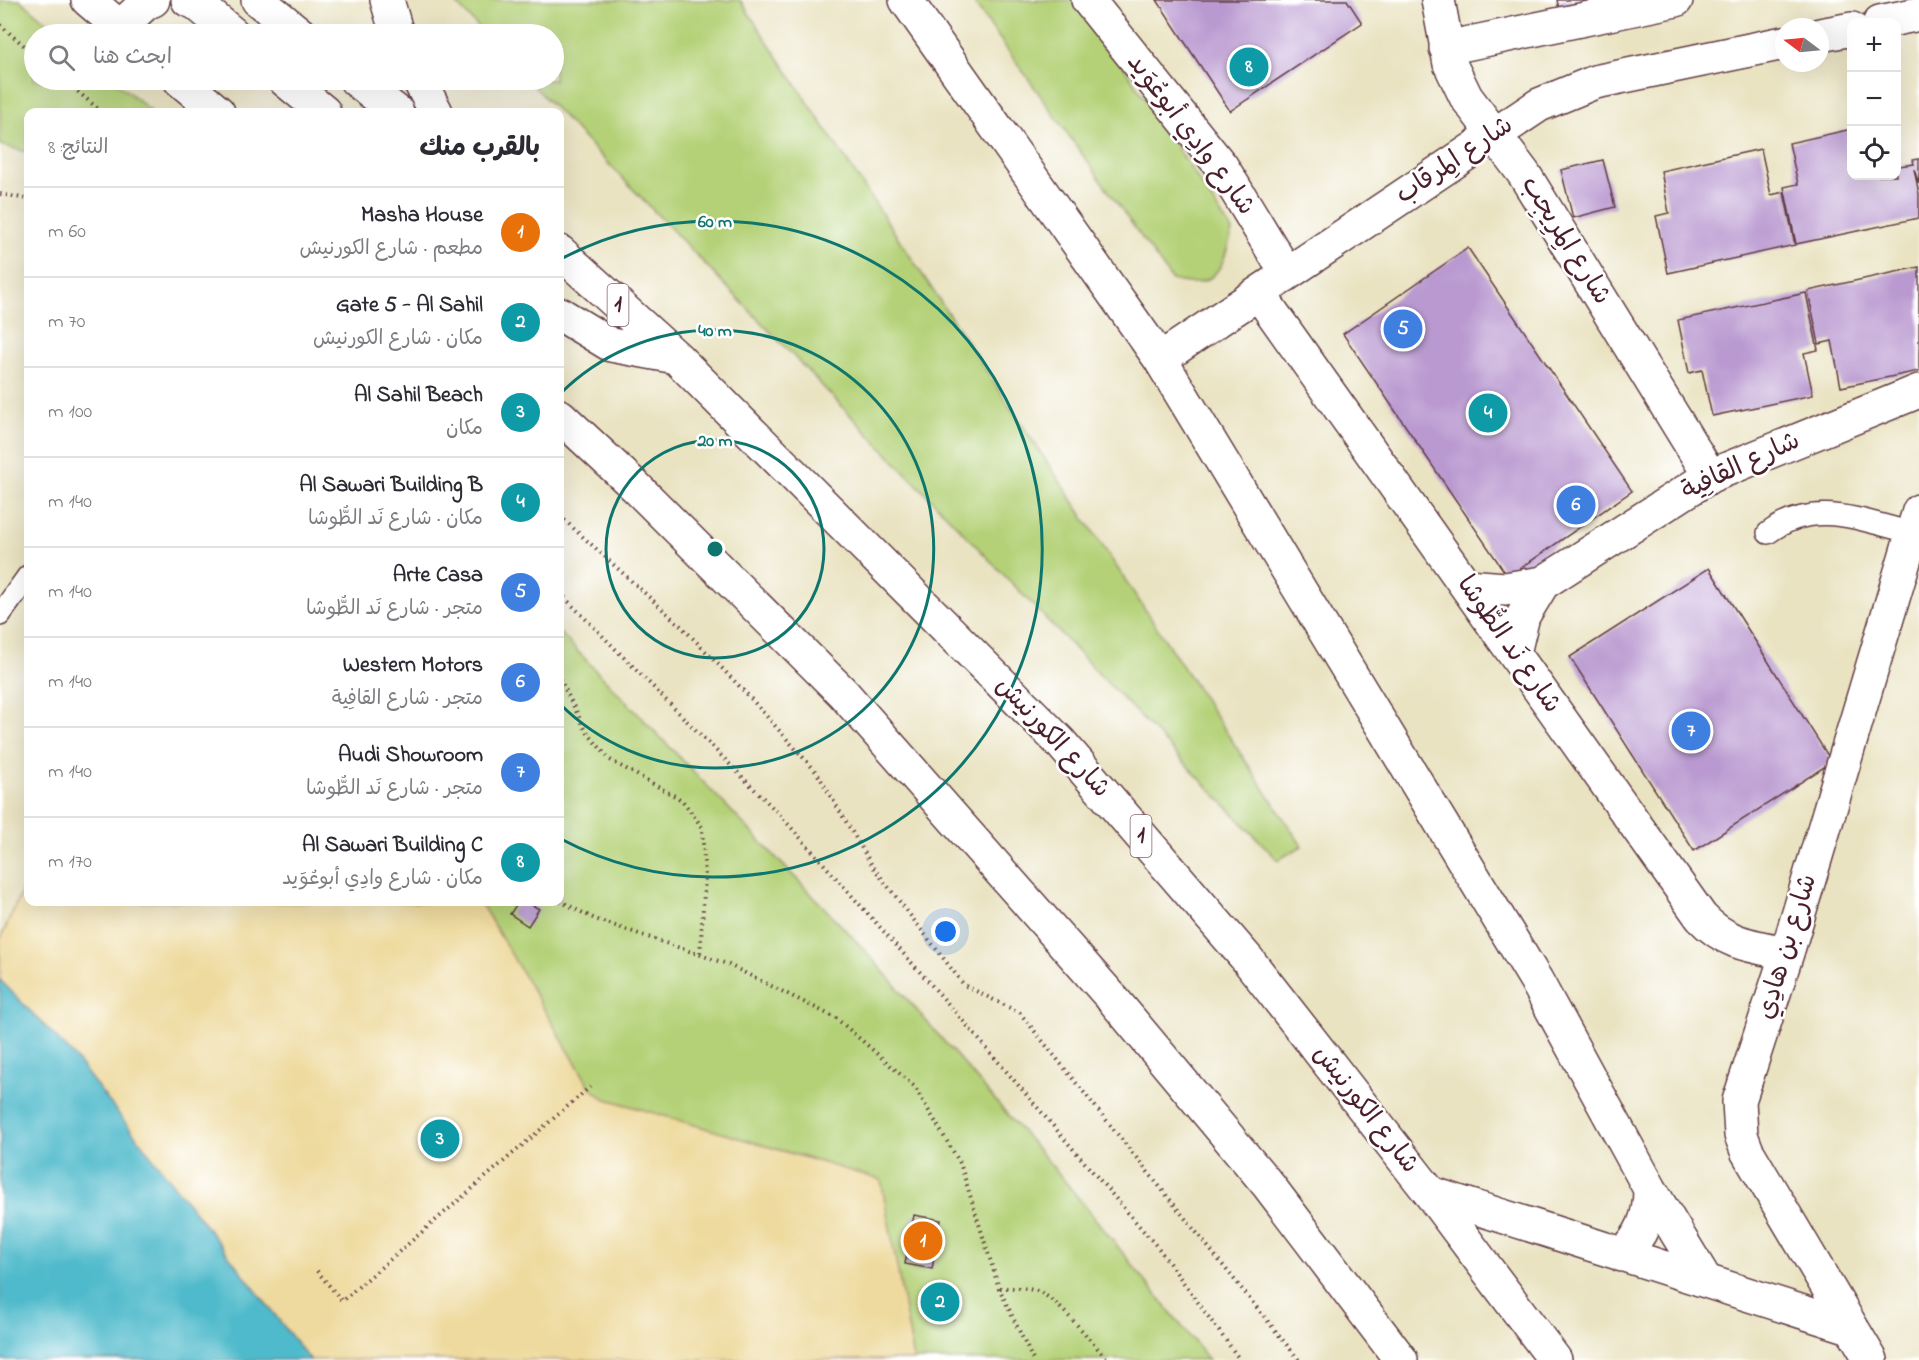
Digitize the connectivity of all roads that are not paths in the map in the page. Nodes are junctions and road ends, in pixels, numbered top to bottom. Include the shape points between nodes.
1 (88, 0) edge
2 (153, 0) edge
3 (188, 0) edge
4 (258, 0) edge
5 (387, 0) edge
6 (906, 0) edge
7 (1088, 0) edge
8 (1438, 0) edge
9 (1676, 0) edge
10 (1919, 14) edge
11 (1900, 18) edge
12 (116, 24) edge
13 (130, 24) edge
14 (221, 24) edge
15 (288, 24) edge
16 (394, 24) edge
17 (1847, 29) edge
18 (1829, 33) edge
19 (1775, 45) edge
20 (1446, 48) junction
21 (192, 90) edge
22 (297, 90) edge
23 (369, 90) edge
24 (424, 90) edge
25 (213, 108) edge
26 (319, 108) edge
27 (392, 108) edge
28 (434, 108) edge
29 (1494, 135) junction
30 (564, 256) edge
31 (1287, 274) junction
32 (1259, 294) junction
33 (564, 316) edge
34 (676, 357) junction
35 (1160, 359) junction
36 (1919, 391) edge
37 (564, 420) edge
38 (1710, 476) junction
39 (1916, 522) edge
40 (1768, 533) dead end
41 (24, 582) edge
42 (1543, 583) junction
43 (1467, 586) junction
44 (0, 615) edge
45 (1514, 653) junction
46 (1787, 953) junction
47 (1650, 1189) junction
48 (1430, 1193) junction
49 (1622, 1255) junction
50 (1706, 1281) junction
51 (1850, 1327) junction
52 (1401, 1360) edge
53 (1555, 1360) edge
54 (1871, 1360) edge

1 - 12 main road
2 - 13 main road
3 - 14 main road
4 - 15 main road
5 - 16 main road
6 - 35 main road
7 - 31 main road, شارع وادِي أبوعُوَيد via 1222,167
8 - 20 main road, شارع المِرِيجِب
9 - 20 main road
10 - 11 main road
17 - 18 main road
19 - 29 main road, شارع المِرقاب via 1595,82 1539,105
20 - 29 main road, شارع المِرِيجِب via 1466,97
21 - 25 main road
22 - 26 main road
23 - 27 main road
24 - 28 main road
29 - 31 main road, شارع المِرقاب
29 - 38 main road, شارع المِرِيجِب via 1524,174
30 - 34 main road, شارع الكورنيش / 1
31 - 32 main road, شارع المِرقاب
32 - 35 main road, شارع المِرقاب
32 - 43 main road, شارع نَد الطُّوشا
33 - 34 main road via 611,345
34 - 48 main road, شارع الكورنيش / 1 via 1059,742 1248,960
35 - 47 main road via 1536,980
36 - 38 main road, شارع القافِية
37 - 52 main road via 843,693 1112,998 1269,1186
38 - 42 main road, شارع القافِية
39 - 40 lane via 1811,513
39 - 46 main road, شارع بن هادِي
41 - 44 lane
42 - 43 main road, شارع القافِية via 1505,589
42 - 45 main road, شارع القافِية via 1523,616
43 - 45 main road, شارع نَد الطُّوشا
45 - 46 main road, شارع نَد الطُّوشا via 1714,931 1728,939
46 - 51 main road, شارع بن هادِي via 1739,1101 1741,1135
47 - 49 main road via 1647,1219
47 - 50 main road
48 - 49 main road
48 - 53 main road, شارع الكورنيش / 1
49 - 50 main road
50 - 51 main road
51 - 54 main road, شارع بن هادِي

